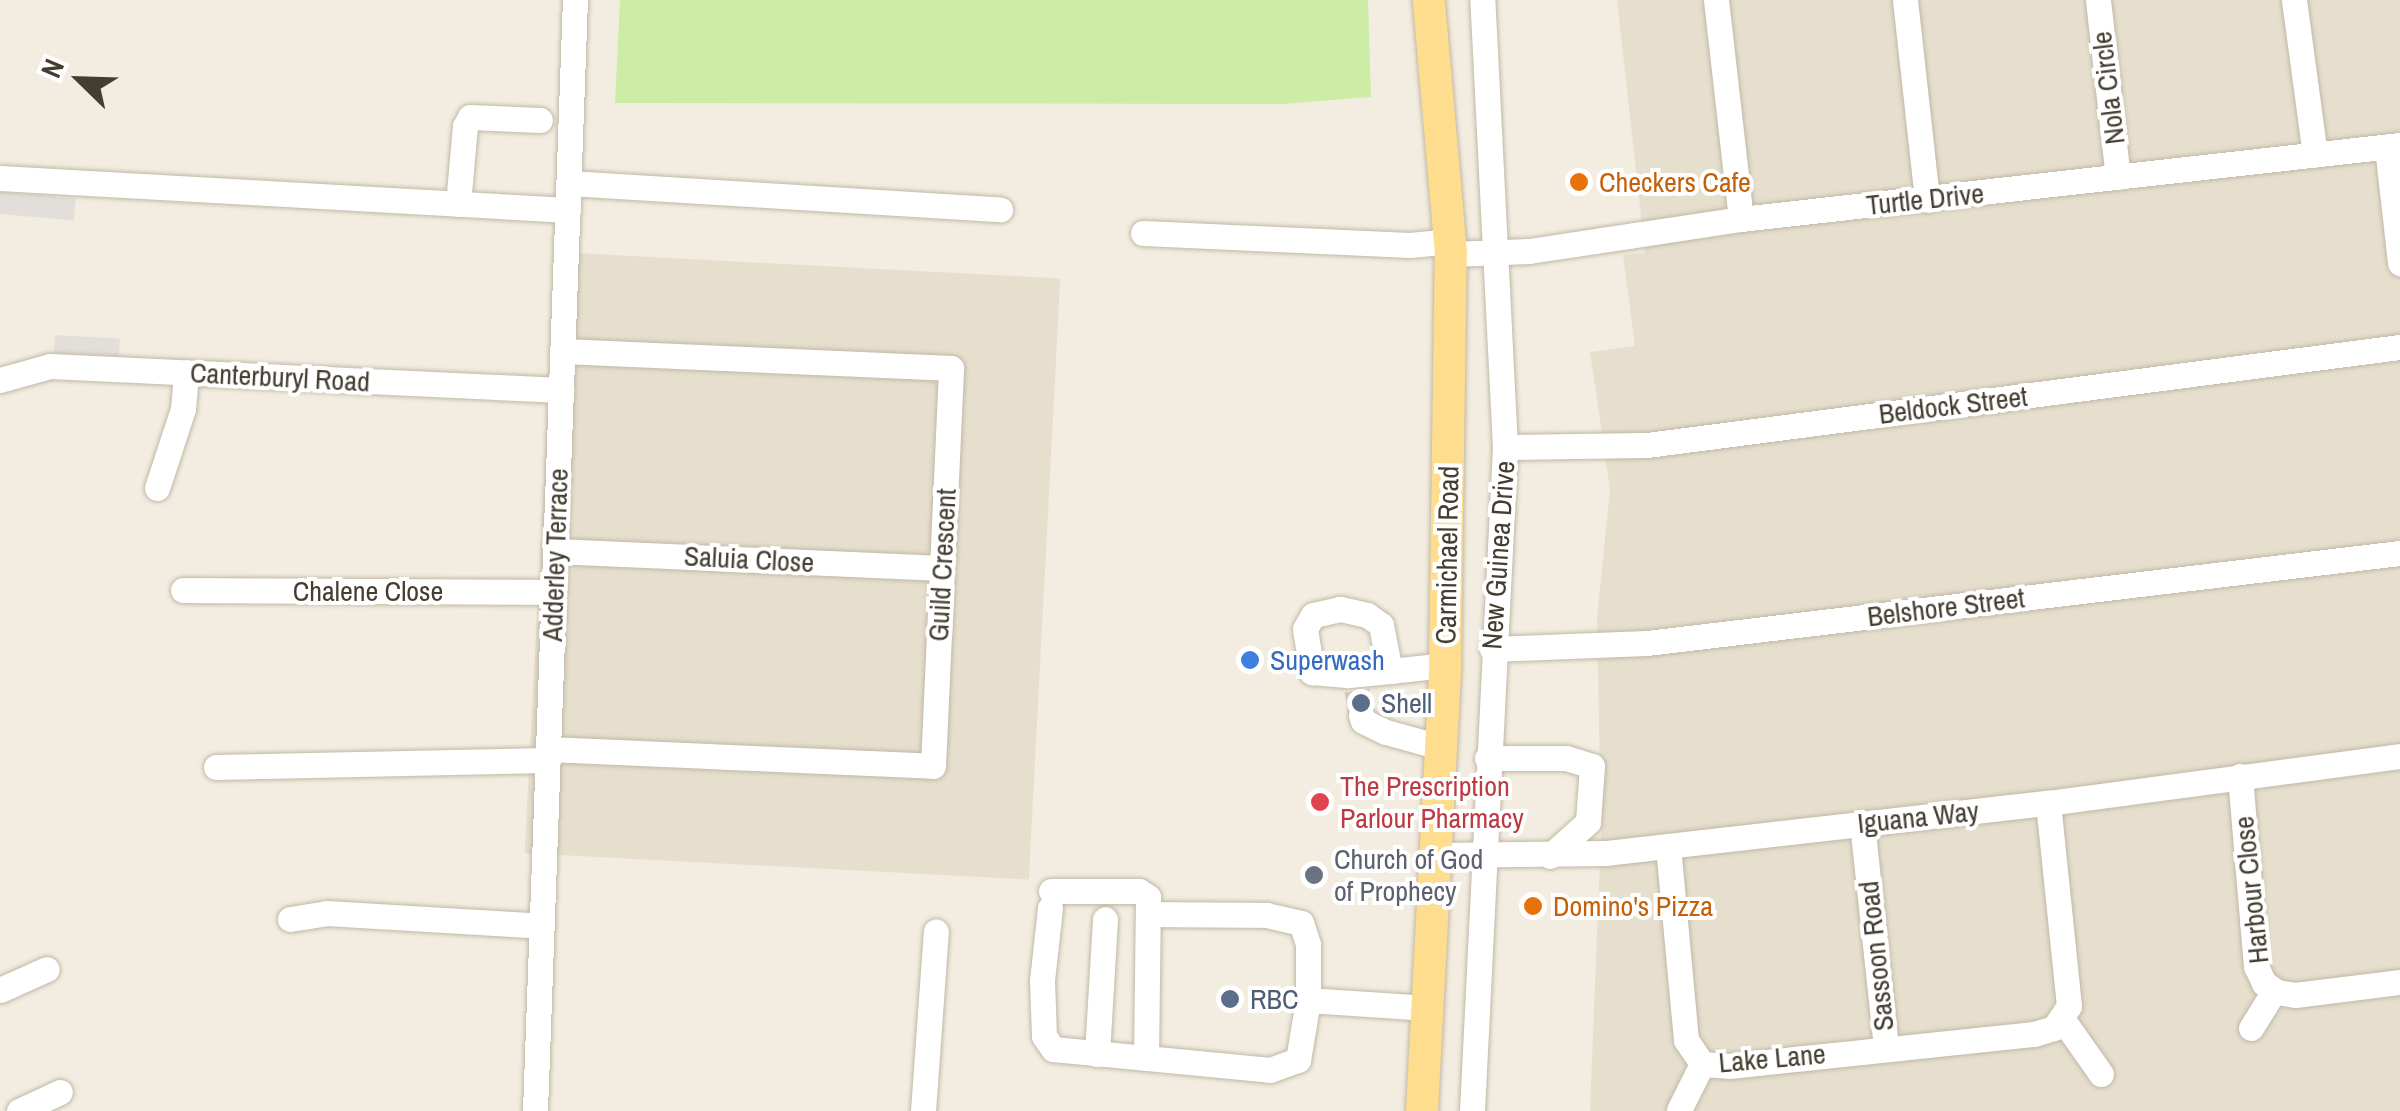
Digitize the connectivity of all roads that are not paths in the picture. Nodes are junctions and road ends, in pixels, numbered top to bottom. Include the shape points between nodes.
1 (576, 0) edge
2 (1429, 0) edge
3 (1482, 0) edge
4 (1716, 0) edge
5 (1905, 0) edge
6 (2098, 0) edge
7 (2294, 0) edge
8 (540, 120) dead end
9 (2393, 146) edge
10 (2315, 155) junction
11 (2118, 177) junction
12 (0, 178) edge
13 (569, 183) junction
14 (1927, 200) junction
15 (458, 204) junction
16 (1000, 209) dead end
17 (568, 210) junction
18 (1741, 219) junction
19 (1143, 233) dead end
20 (1451, 248) junction
21 (1496, 253) junction
22 (2400, 263) edge
23 (2400, 347) edge
24 (563, 351) junction
25 (186, 372) junction
26 (0, 380) edge
27 (561, 390) junction
28 (1505, 447) junction
29 (157, 488) dead end
30 (556, 551) junction
31 (2400, 553) edge
32 (942, 568) junction
33 (183, 590) dead end
34 (554, 592) junction
35 (1492, 649) junction
36 (1445, 665) junction
37 (1390, 671) junction
38 (1356, 693) junction
39 (1440, 746) junction
40 (548, 754) junction
41 (2400, 756) edge
42 (1486, 758) junction
43 (216, 767) dead end
44 (2240, 776) junction
45 (2048, 803) junction
46 (1862, 824) junction
47 (1668, 846) junction
48 (1435, 855) junction
49 (1550, 856) junction
50 (1482, 857) junction
51 (1151, 914) junction
52 (290, 919) dead end
53 (1105, 919) dead end
54 (542, 926) junction
55 (936, 931) dead end
56 (47, 970) dead end
57 (2400, 982) edge
58 (0, 990) edge
59 (2274, 991) junction
60 (1308, 1000) junction
61 (1428, 1008) junction
62 (2063, 1020) junction
63 (2251, 1028) dead end
64 (1886, 1046) junction
65 (1097, 1054) junction
66 (1146, 1057) junction
67 (1702, 1064) junction
68 (2101, 1074) dead end
69 (60, 1092) dead end
70 (1679, 1110) edge
71 (19, 1111) edge
72 (535, 1111) edge
73 (923, 1111) edge
74 (1422, 1111) edge
75 (1472, 1111) edge

1 - 13 street, Adderley Terrace
2 - 20 main road, Carmichael Road
3 - 21 street, New Guinea Drive
4 - 18 street
5 - 14 street
6 - 11 street, Nola Circle
7 - 10 street
8 - 15 street via 470,117
9 - 10 street, Turtle Drive
9 - 22 street
10 - 11 street, Turtle Drive
11 - 14 street, Turtle Drive
12 - 15 street
13 - 16 street
13 - 17 street, Adderley Terrace
14 - 18 street, Turtle Drive
15 - 17 street
17 - 24 street, Adderley Terrace
18 - 21 street, Turtle Drive
19 - 20 street, Turtle Drive
20 - 21 street, Turtle Drive
20 - 36 main road, Carmichael Road
21 - 28 street, New Guinea Drive
23 - 28 street, Beldock Street via 1647,444
24 - 27 street, Adderley Terrace
24 - 32 street, Guild Crescent via 951,368
25 - 26 street, Canterburyl Road via 50,366
25 - 27 street, Canterburyl Road
25 - 29 street via 183,410
27 - 30 street, Adderley Terrace
28 - 35 street, New Guinea Drive
30 - 32 street, Saluia Close
30 - 34 street, Adderley Terrace
31 - 35 street, Belshore Street via 1648,643
32 - 40 street, Guild Crescent via 932,766
33 - 34 street, Chalene Close
34 - 40 street, Adderley Terrace
35 - 42 street, New Guinea Drive
36 - 37 street
36 - 39 main road, Carmichael Road
37 - 38 street
37 - 38 street via 1381,625 1340,609 1312,614 1306,629 1312,672
38 - 39 street via 1363,721
39 - 48 main road, Carmichael Road
40 - 43 street
40 - 54 street, Adderley Terrace
41 - 44 street, Iguana Way
42 - 49 street via 1566,758 1592,766 1588,822
42 - 50 street, New Guinea Drive
44 - 45 street, Iguana Way
44 - 59 street, Harbour Close via 2256,966
45 - 46 street, Iguana Way
45 - 62 street via 2069,1006
46 - 47 street, Iguana Way
46 - 64 street, Sassoon Road
47 - 49 street, Iguana Way
47 - 67 street, Lake Lane via 1686,1040
48 - 50 street, Iguana Way
48 - 61 main road, Carmichael Road
49 - 50 street, Iguana Way
50 - 75 street, New Guinea Drive
51 - 60 street via 1301,923 1308,944
51 - 65 street via 1148,897 1139,891 1050,899 1044,1036 1052,1048
51 - 66 street
52 - 54 street via 326,913
53 - 65 street
54 - 72 street, Adderley Terrace
55 - 73 street
56 - 58 street
57 - 59 street, Harbour Close via 2296,995
59 - 63 street
60 - 61 street
60 - 66 street via 1303,1048 1292,1065 1270,1070
61 - 74 main road, Carmichael Road
62 - 64 street, Sassoon Road via 2034,1034
62 - 68 street
64 - 67 street, Lake Lane
65 - 66 street
67 - 70 street
69 - 71 street

